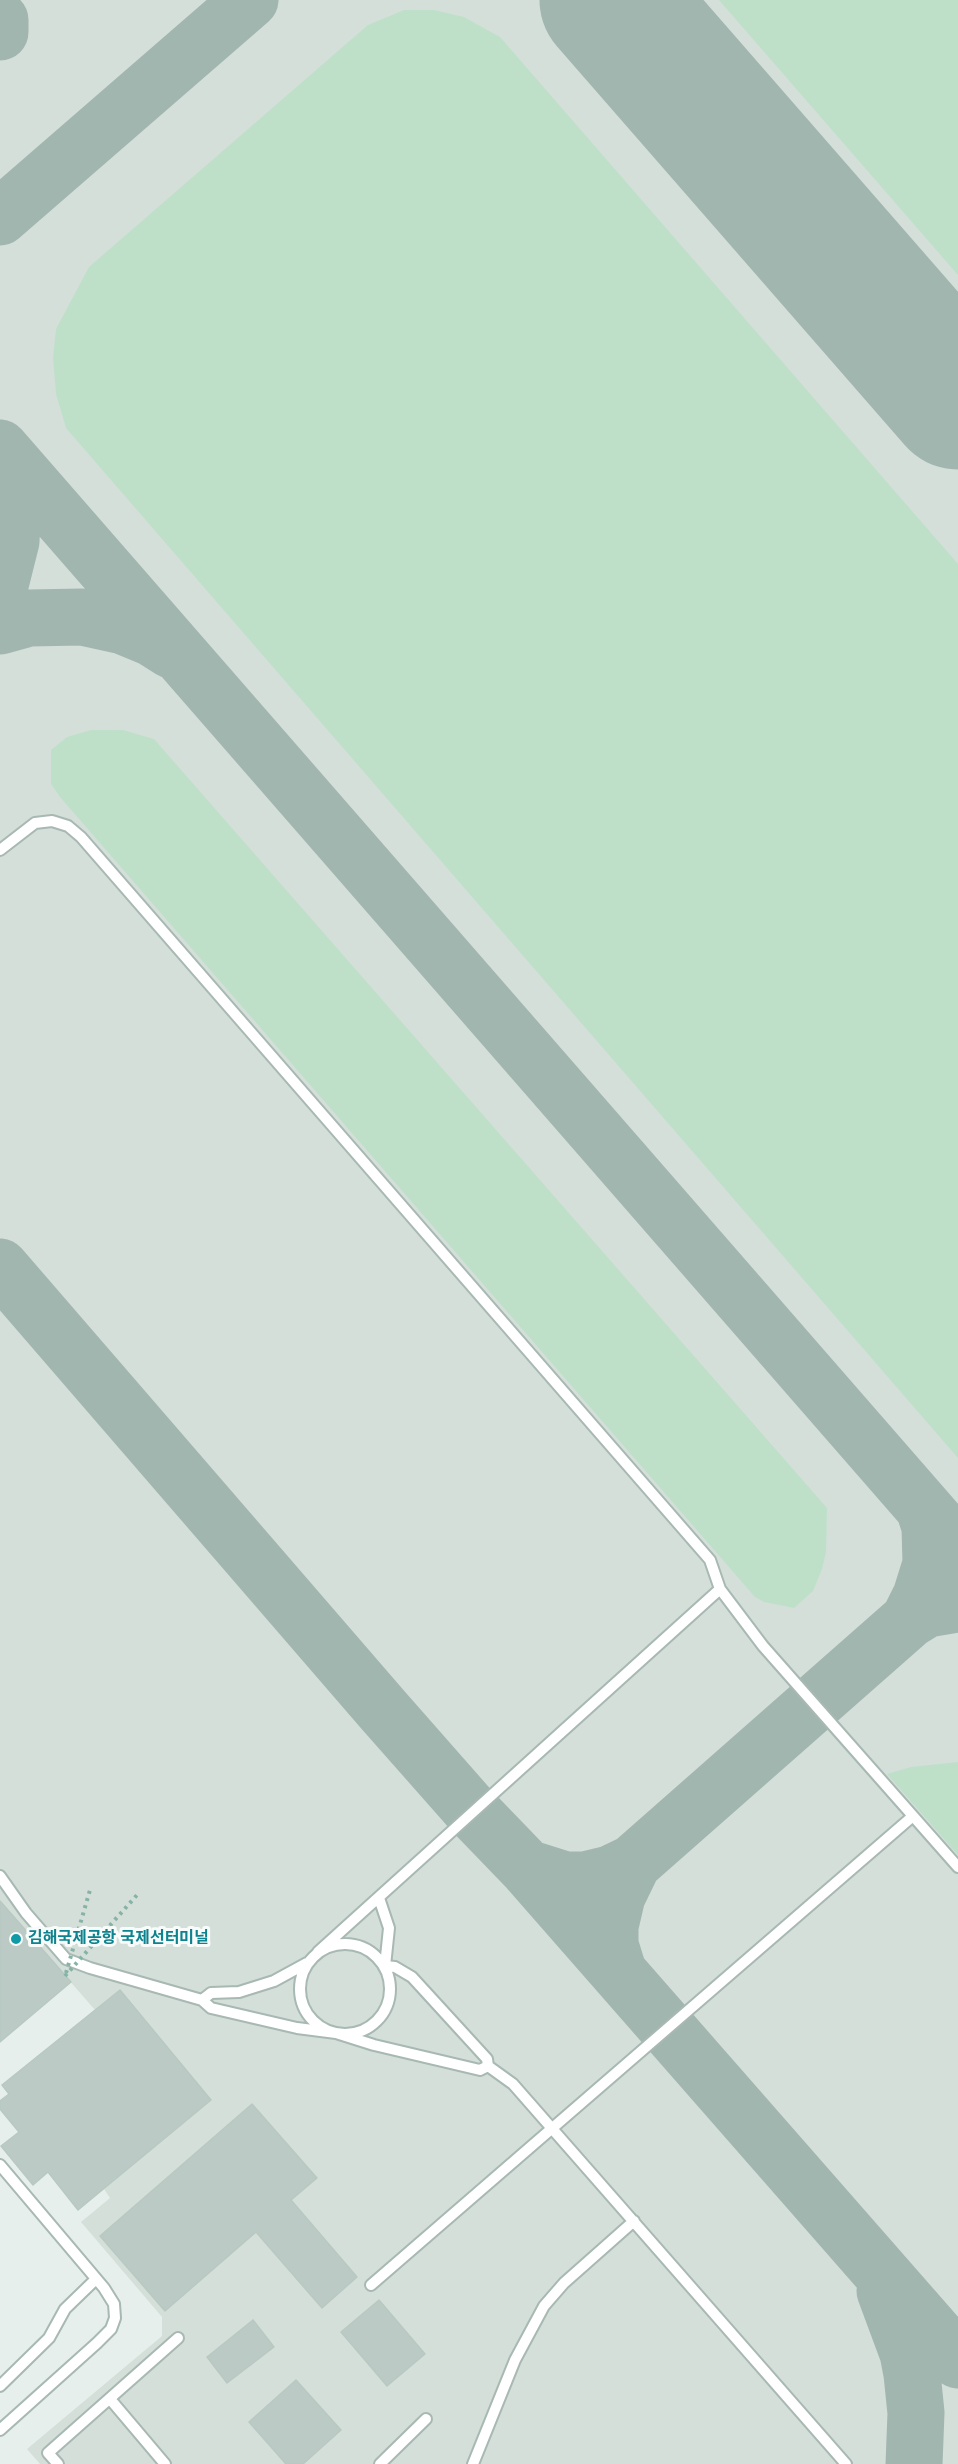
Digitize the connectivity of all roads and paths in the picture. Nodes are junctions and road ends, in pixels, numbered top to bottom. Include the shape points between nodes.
1 (0, 850) edge
2 (720, 1589) junction
3 (913, 1816) junction
4 (958, 1867) edge
5 (0, 1876) edge
6 (90, 1890) dead end
7 (137, 1895) dead end
8 (378, 1898) junction
9 (318, 1952) junction
10 (307, 1963) junction
11 (385, 1966) junction
12 (202, 2000) junction
13 (336, 2033) junction
14 (488, 2066) junction
15 (552, 2128) junction
16 (0, 2165) edge
17 (634, 2220) junction
18 (96, 2279) junction
19 (371, 2285) dead end
20 (178, 2338) dead end
21 (0, 2386) edge
22 (110, 2399) junction
23 (426, 2419) dead end
24 (0, 2430) edge
25 (58, 2464) edge
26 (165, 2464) edge
27 (380, 2464) edge
28 (473, 2464) edge
29 (846, 2464) edge

1 - 2 lane via 35,823 60,823 81,837 710,1560
2 - 3 lane via 763,1646
2 - 8 lane
3 - 4 lane
3 - 15 lane
5 - 12 lane via 66,1959
6 - 7 path, bridge via 65,1976
8 - 9 lane
8 - 11 lane via 389,1928
9 - 10 lane
9 - 11 lane via 347,1943 375,1954
10 - 12 lane via 274,1981 238,1992 211,1993
10 - 13 lane via 300,1977 302,2007 321,2029
11 - 13 lane via 390,1981 386,2010 364,2031
11 - 14 lane via 411,1977 487,2059
12 - 13 lane via 211,2008
13 - 14 lane via 480,2070
14 - 15 lane via 513,2084
15 - 17 lane
15 - 19 lane
16 - 18 lane
17 - 28 lane via 544,2306 515,2360
17 - 29 lane
18 - 21 lane via 65,2309 50,2338
18 - 24 lane via 114,2304 111,2329
20 - 22 lane
22 - 25 lane via 48,2453
22 - 26 lane
23 - 27 lane

